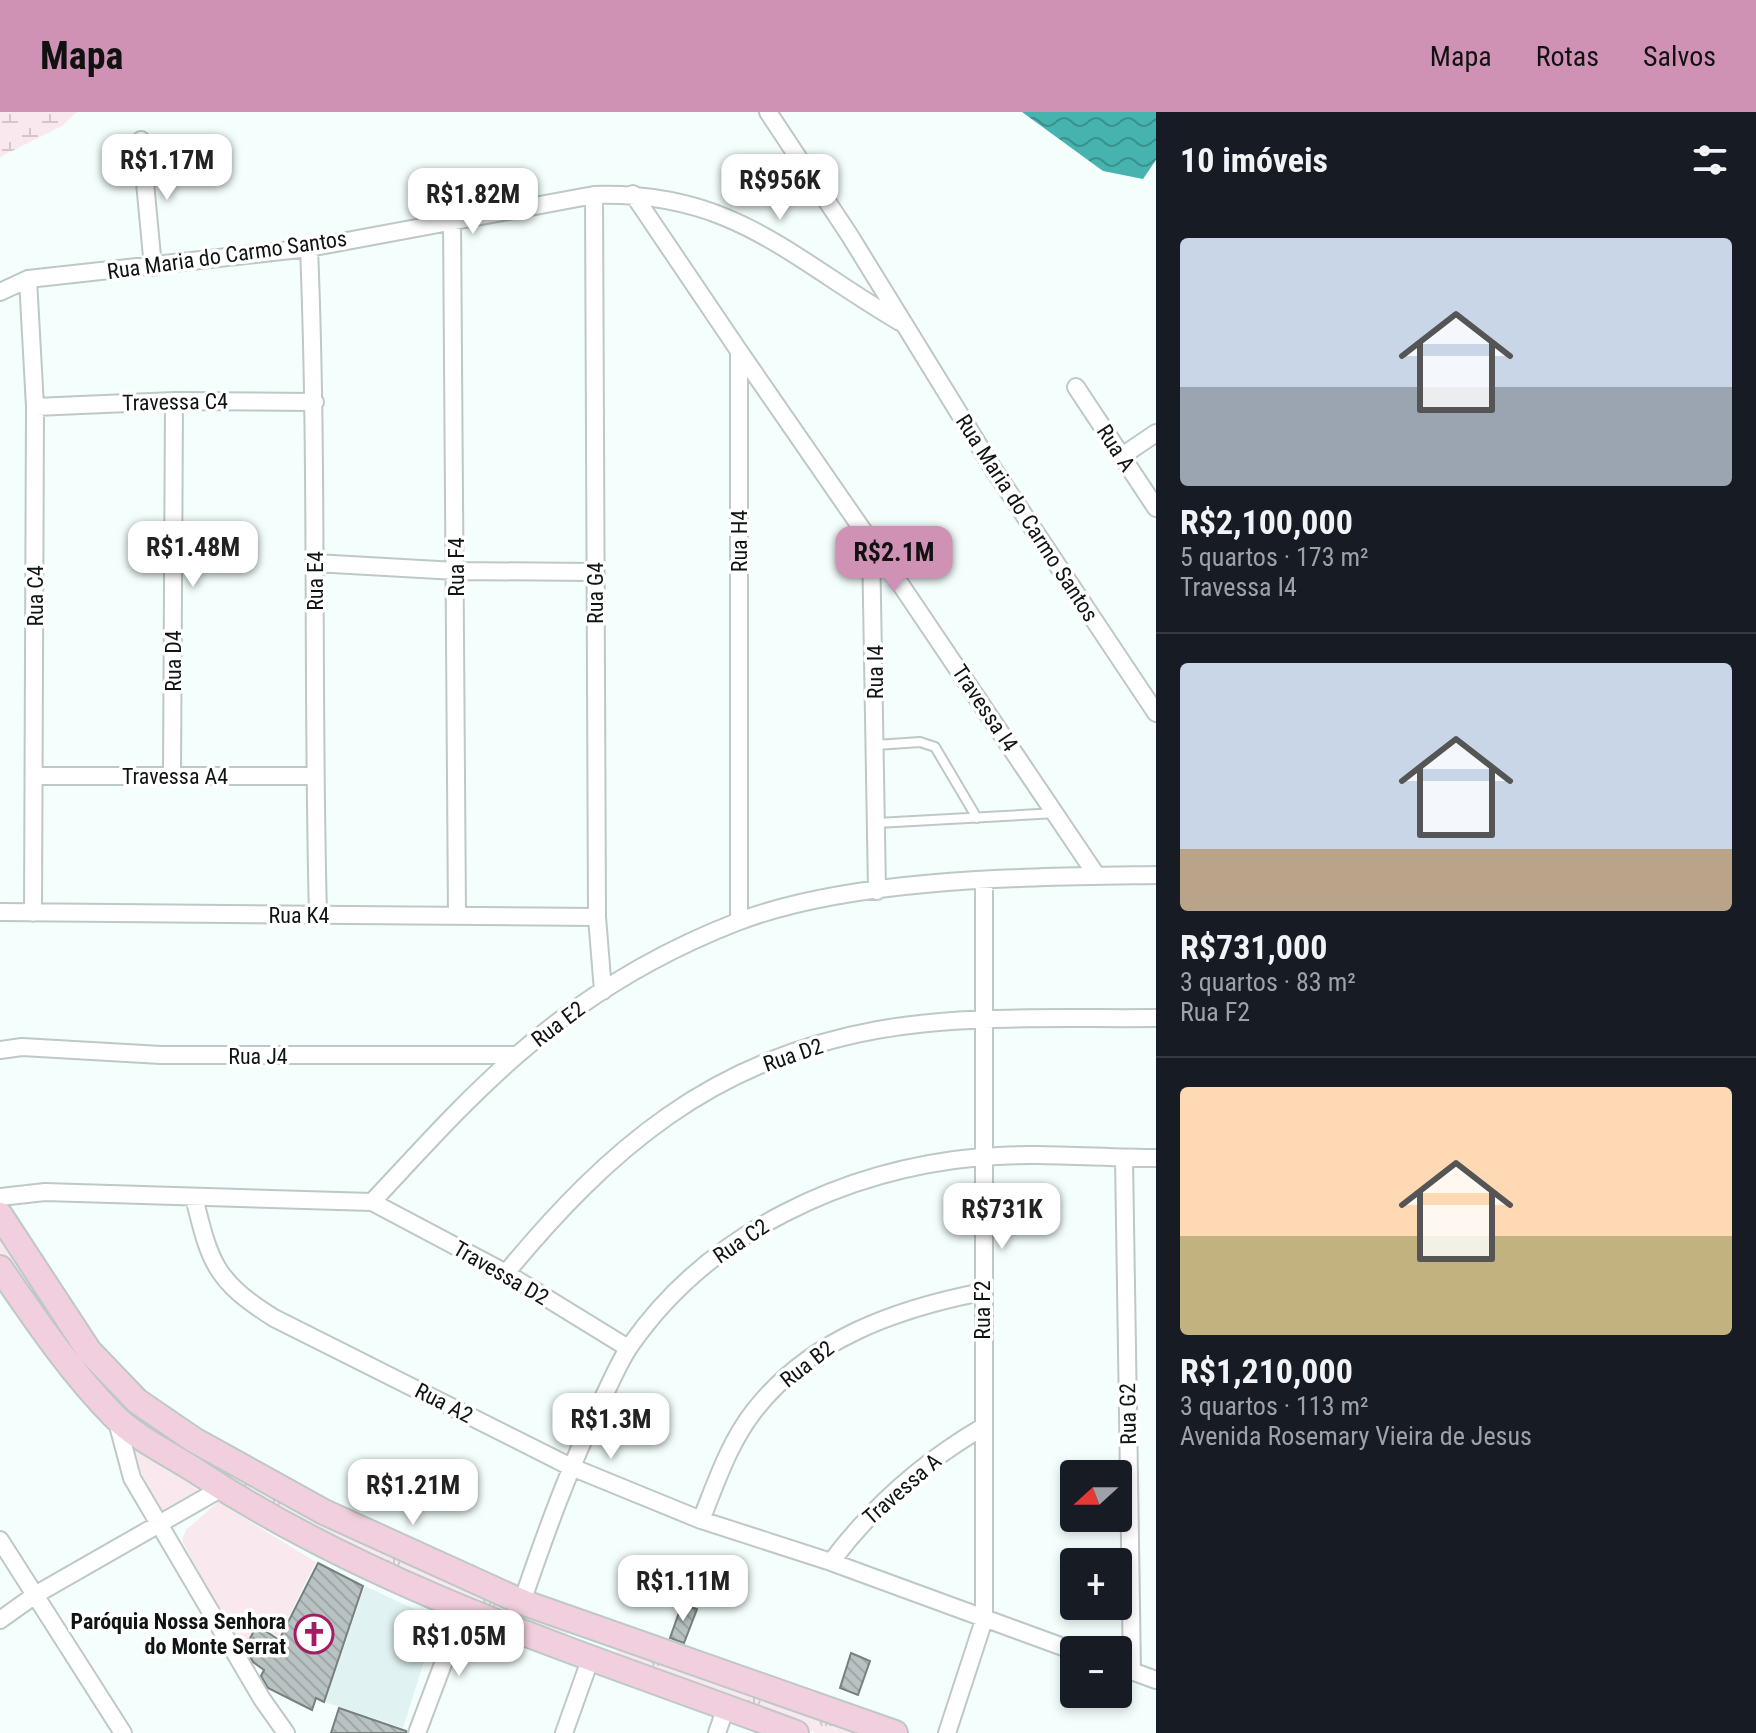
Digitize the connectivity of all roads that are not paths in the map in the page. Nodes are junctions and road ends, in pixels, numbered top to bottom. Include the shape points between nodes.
1 (768, 112) edge
2 (141, 140) dead end
3 (633, 194) junction
4 (594, 195) junction
5 (452, 219) junction
6 (309, 248) junction
7 (153, 267) junction
8 (28, 279) junction
9 (0, 292) edge
10 (900, 322) junction
11 (739, 351) junction
12 (1076, 387) dead end
13 (174, 401) junction
14 (315, 402) junction
15 (35, 407) junction
16 (1156, 433) edge
17 (1122, 456) junction
18 (1156, 508) edge
19 (871, 542) junction
20 (315, 563) junction
21 (456, 571) junction
22 (595, 572) junction
23 (1156, 713) edge
24 (876, 745) junction
25 (35, 776) junction
26 (314, 776) junction
27 (172, 777) junction
28 (1057, 813) junction
29 (977, 818) junction
30 (877, 823) junction
31 (1156, 875) edge
32 (1097, 876) junction
33 (984, 881) junction
34 (877, 891) junction
35 (0, 912) edge
36 (33, 913) junction
37 (318, 915) junction
38 (457, 916) junction
39 (597, 917) junction
40 (739, 921) junction
41 (603, 991) junction
42 (1156, 1018) edge
43 (986, 1020) junction
44 (0, 1050) edge
45 (517, 1055) junction
46 (984, 1157) junction
47 (1124, 1158) junction
48 (1156, 1158) edge
49 (0, 1197) edge
50 (194, 1197) junction
51 (372, 1202) junction
52 (0, 1215) edge
53 (0, 1268) edge
54 (506, 1273) junction
55 (982, 1292) junction
56 (628, 1348) junction
57 (116, 1418) junction
58 (983, 1427) junction
59 (569, 1466) junction
60 (222, 1488) junction
61 (701, 1520) junction
62 (157, 1524) junction
63 (0, 1540) edge
64 (831, 1562) junction
65 (35, 1595) junction
66 (522, 1602) junction
67 (464, 1608) junction
68 (0, 1620) edge
69 (984, 1620) junction
70 (599, 1631) junction
71 (1125, 1636) edge
72 (1060, 1646) edge
73 (590, 1660) junction
74 (1132, 1671) edge
75 (1156, 1680) edge
76 (726, 1707) junction
77 (123, 1733) edge
78 (286, 1733) edge
79 (417, 1733) edge
80 (564, 1733) edge
81 (717, 1733) edge
82 (796, 1733) edge
83 (895, 1733) edge
84 (947, 1733) edge

1 - 10 street, Rua Maria do Carmo Santos
2 - 7 street
3 - 4 street, Rua Maria do Carmo Santos
3 - 10 street, Rua Maria do Carmo Santos via 691,203 756,231
3 - 11 street
4 - 5 street, Rua Maria do Carmo Santos
4 - 22 street, Rua G4
5 - 6 street, Rua Maria do Carmo Santos
5 - 21 street, Rua F4
6 - 7 street, Rua Maria do Carmo Santos
6 - 14 street, Rua E4
7 - 8 street, Rua Maria do Carmo Santos
8 - 9 street, Rua Maria do Carmo Santos
8 - 15 street, Rua C4
10 - 23 street, Rua Maria do Carmo Santos
11 - 19 street
11 - 40 street, Rua H4
12 - 17 street, Rua A
13 - 14 street, Travessa C4
13 - 15 street, Travessa C4
13 - 27 street, Rua D4
14 - 20 street, Rua E4
15 - 25 street, Rua C4
16 - 17 street
17 - 18 street, Rua A
19 - 24 street, Rua I4
19 - 28 street, Travessa I4
20 - 21 street
20 - 26 street, Rua E4
21 - 22 street
21 - 38 street, Rua F4
22 - 39 street, Rua G4
24 - 29 lane via 920,742 935,747
24 - 30 street, Rua I4
25 - 27 street, Travessa A4
25 - 36 street, Rua C4
26 - 27 street, Travessa A4
26 - 37 street, Rua E4
28 - 29 lane
28 - 32 street, Travessa I4
29 - 30 lane
30 - 34 street, Rua I4
31 - 32 street, Rua E2
32 - 33 street, Rua E2
33 - 34 street, Rua E2
33 - 43 street, Rua F2
34 - 40 street, Rua E2
35 - 36 street, Rua K4
36 - 37 street, Rua K4
37 - 38 street, Rua K4
38 - 39 street, Rua K4
39 - 41 street, Rua G4
40 - 41 street, Rua E2
41 - 45 street, Rua E2
42 - 43 street, Rua D2
43 - 46 street, Rua F2
43 - 54 street, Rua D2 via 878,1030 767,1062 727,1080 649,1126 622,1149 582,1185
44 - 45 street, Rua J4
45 - 51 street, Rua E2
46 - 47 street, Rua C2
46 - 55 street, Rua F2
46 - 56 street, Rua C2 via 907,1168 811,1199 730,1245 704,1266
47 - 48 street, Rua C2
47 - 71 street, Rua G2
49 - 50 street via 45,1192
50 - 51 street
50 - 59 street, Rua A2 via 217,1270 247,1301
51 - 54 street, Travessa D2
52 - 66 street via 89,1351 137,1401 194,1440 324,1512
53 - 57 street via 66,1361
54 - 56 street, Travessa D2
55 - 58 street, Rua F2
55 - 61 street, Rua B2 via 874,1322 800,1367 749,1419
56 - 59 street, Rua C2
57 - 60 street
57 - 62 street via 132,1478
58 - 64 street, Travessa A via 903,1483
58 - 69 street, Rua F2
59 - 61 street, Rua A2
59 - 66 street, Rua C2
60 - 62 street
60 - 67 street via 363,1563
61 - 64 street, Rua A2
62 - 65 street
62 - 78 street
63 - 65 street
64 - 69 street, Rua A2
65 - 68 street
65 - 77 street
66 - 70 street
67 - 73 street
67 - 79 street
69 - 72 street, Rua A2
69 - 84 street, Rua F2
70 - 73 street
70 - 83 street
73 - 76 street
73 - 80 street
74 - 75 street
76 - 81 street
76 - 82 street

